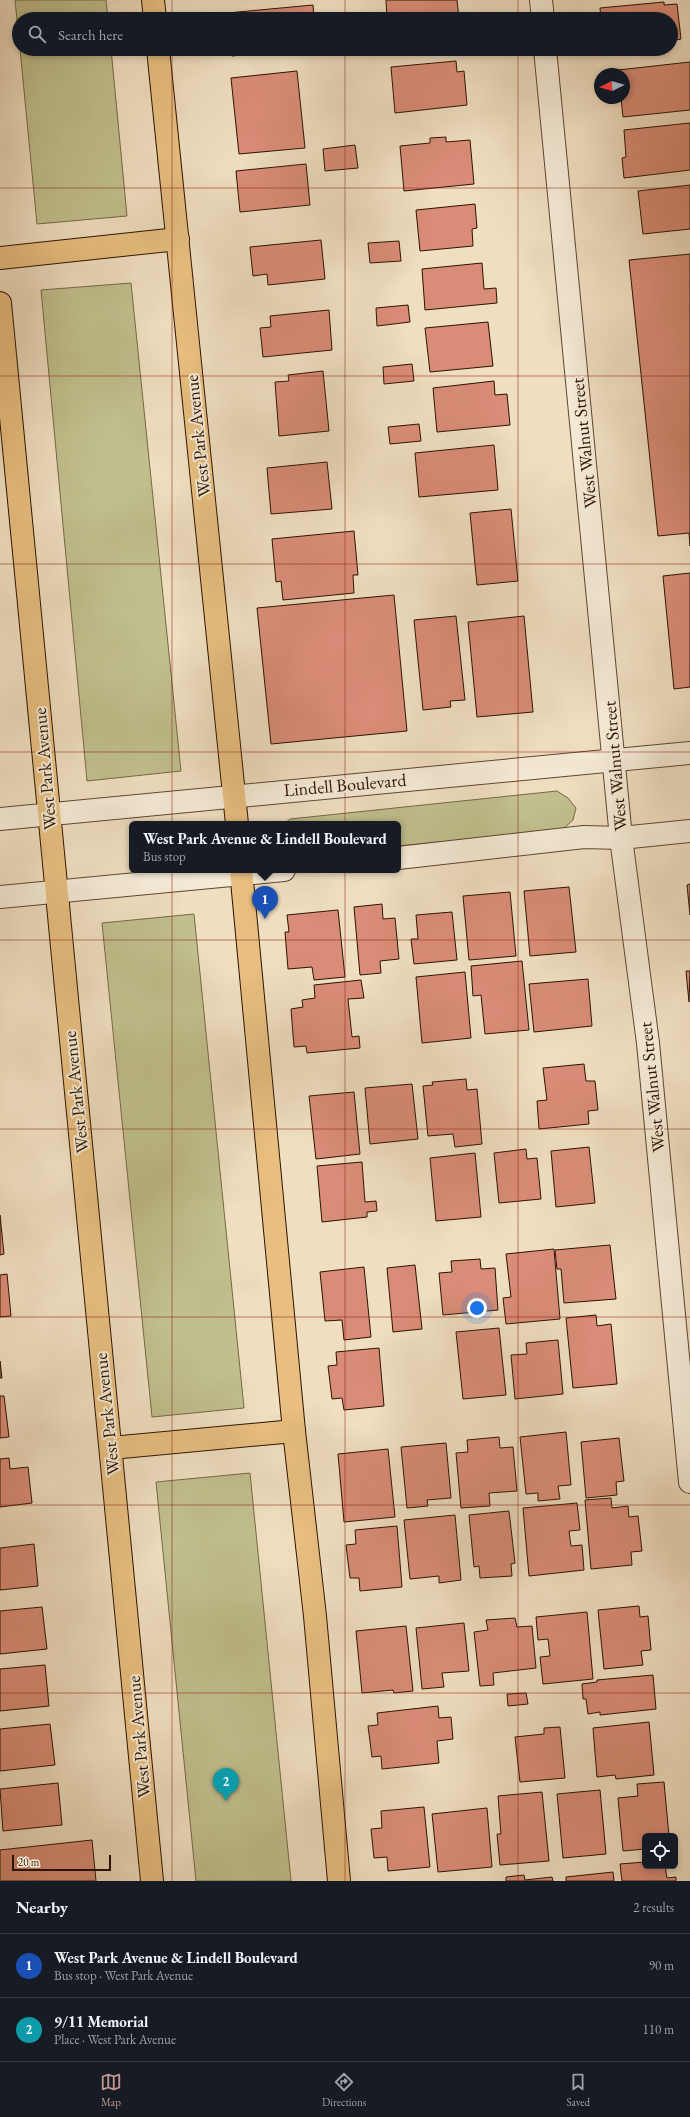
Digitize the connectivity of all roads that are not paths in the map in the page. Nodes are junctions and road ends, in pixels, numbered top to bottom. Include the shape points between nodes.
1 (153, 0) edge
2 (541, 0) edge
3 (154, 12) edge
4 (542, 12) edge
5 (159, 56) edge
6 (546, 56) edge
7 (178, 239) junction
8 (0, 258) edge
9 (0, 303) edge
10 (690, 753) edge
11 (614, 760) junction
12 (234, 796) junction
13 (49, 814) junction
14 (0, 819) edge
15 (237, 821) edge
16 (690, 831) edge
17 (621, 838) junction
18 (401, 858) edge
19 (233, 873) edge
20 (242, 873) edge
21 (57, 892) junction
22 (0, 897) edge
23 (294, 1431) junction
24 (111, 1448) junction
25 (690, 1482) edge
26 (152, 1881) edge
27 (339, 1881) edge

1 - 3 highway
2 - 4 street
5 - 7 highway, West Park Avenue
6 - 11 street, West Walnut Street
7 - 8 highway
7 - 12 highway, West Park Avenue
9 - 13 highway, West Park Avenue
10 - 11 street, Lindell Boulevard
11 - 12 street, Lindell Boulevard
11 - 17 street, West Walnut Street
12 - 13 street, Lindell Boulevard
12 - 15 highway, West Park Avenue
13 - 14 street, Lindell Boulevard
13 - 21 highway, West Park Avenue
16 - 17 street
17 - 18 street via 584,838
17 - 25 street, West Walnut Street via 648,1043
19 - 21 street
20 - 23 highway
21 - 22 street
21 - 24 highway, West Park Avenue
23 - 24 highway
23 - 27 highway via 315,1616
24 - 26 highway, West Park Avenue

